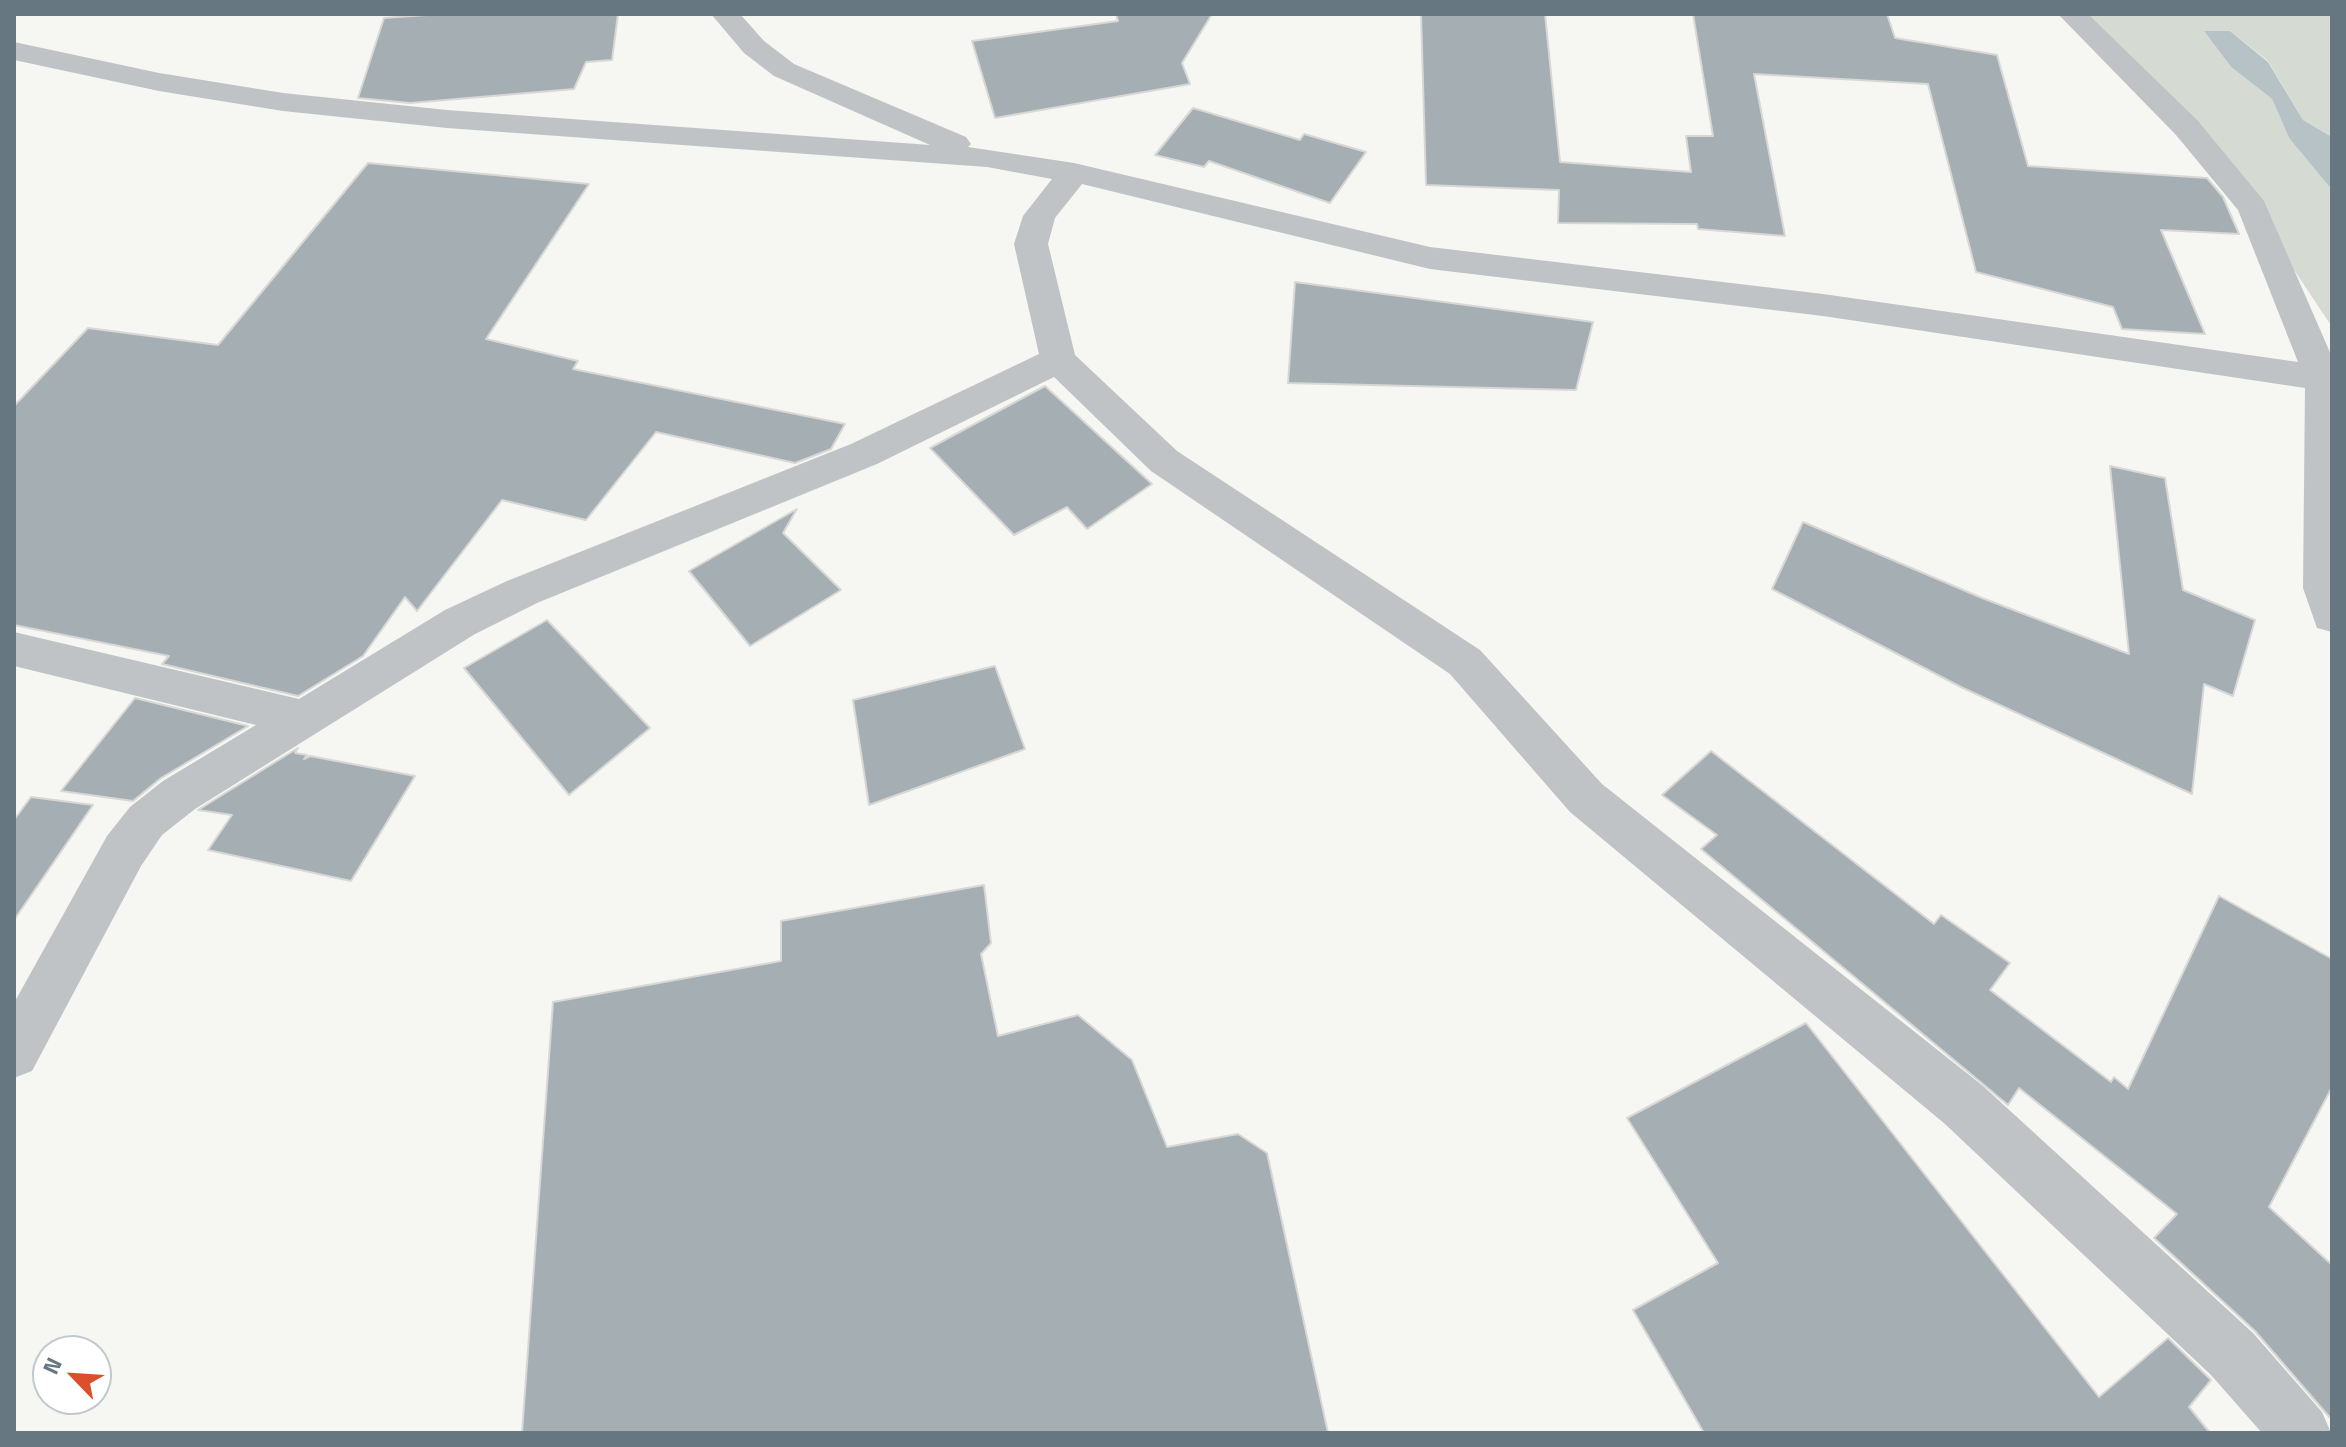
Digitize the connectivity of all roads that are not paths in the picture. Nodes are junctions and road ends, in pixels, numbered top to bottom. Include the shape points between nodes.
1 (725, 14) edge
2 (2072, 14) edge
3 (14, 51) edge
4 (987, 158) junction
5 (1074, 173) junction
6 (1058, 360) junction
7 (2328, 379) edge
8 (2332, 616) edge
9 (14, 649) edge
10 (303, 718) junction
11 (14, 1053) edge
12 (2301, 1433) edge

1 - 4 street via 784,70
2 - 7 street via 2187,128 2253,208
3 - 4 street via 283,102 462,121
4 - 5 street
5 - 6 street via 1039,216 1031,244
5 - 7 street via 1430,258 1823,305
6 - 10 street via 810,478 522,592 460,622
6 - 12 street via 1164,461 1465,662 1586,798 1964,1105 2232,1354
7 - 8 street via 2323,588
9 - 10 street
10 - 11 street via 146,821 124,851

